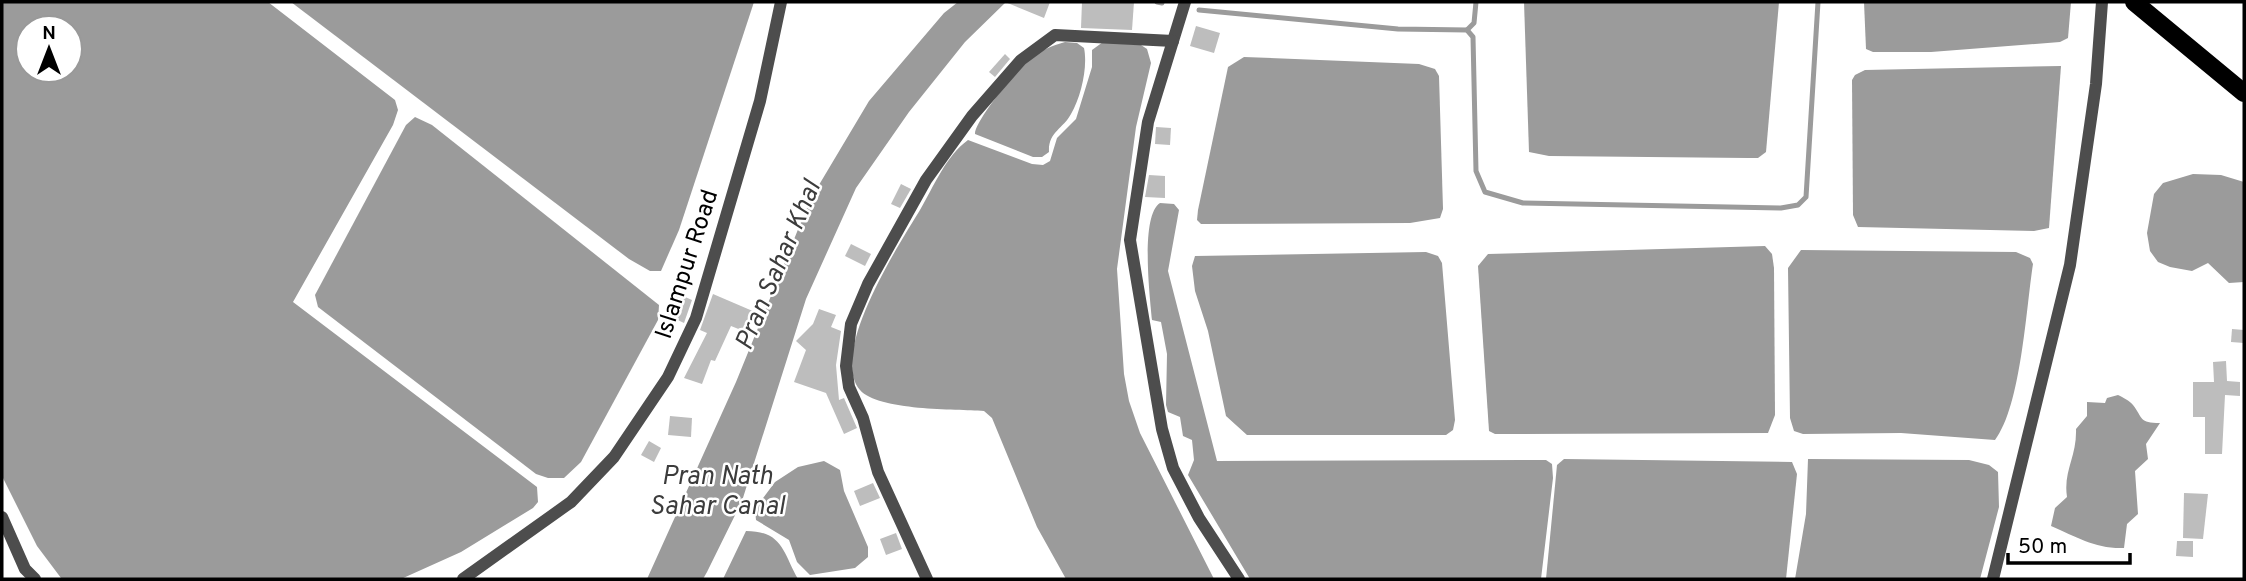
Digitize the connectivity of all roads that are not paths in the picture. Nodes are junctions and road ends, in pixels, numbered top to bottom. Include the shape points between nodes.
1 (782, 2) edge
2 (1185, 2) edge
3 (2102, 2) edge
4 (2134, 2) edge
5 (1173, 41) junction
6 (2244, 93) edge
7 (2, 517) edge
8 (34, 579) edge
9 (463, 579) edge
10 (927, 579) edge
11 (1239, 579) edge
12 (1993, 579) edge

1 - 9 street, Islampur Road via 760,101 696,318 668,377 614,457 571,502
2 - 5 street
3 - 12 street via 2096,84 2070,265
4 - 6 main road
5 - 10 street via 1055,35 1021,60 972,116 926,180 868,284 851,324 846,366 849,387 878,472
5 - 11 street via 1148,122 1130,240 1162,429 1173,468
7 - 8 street

